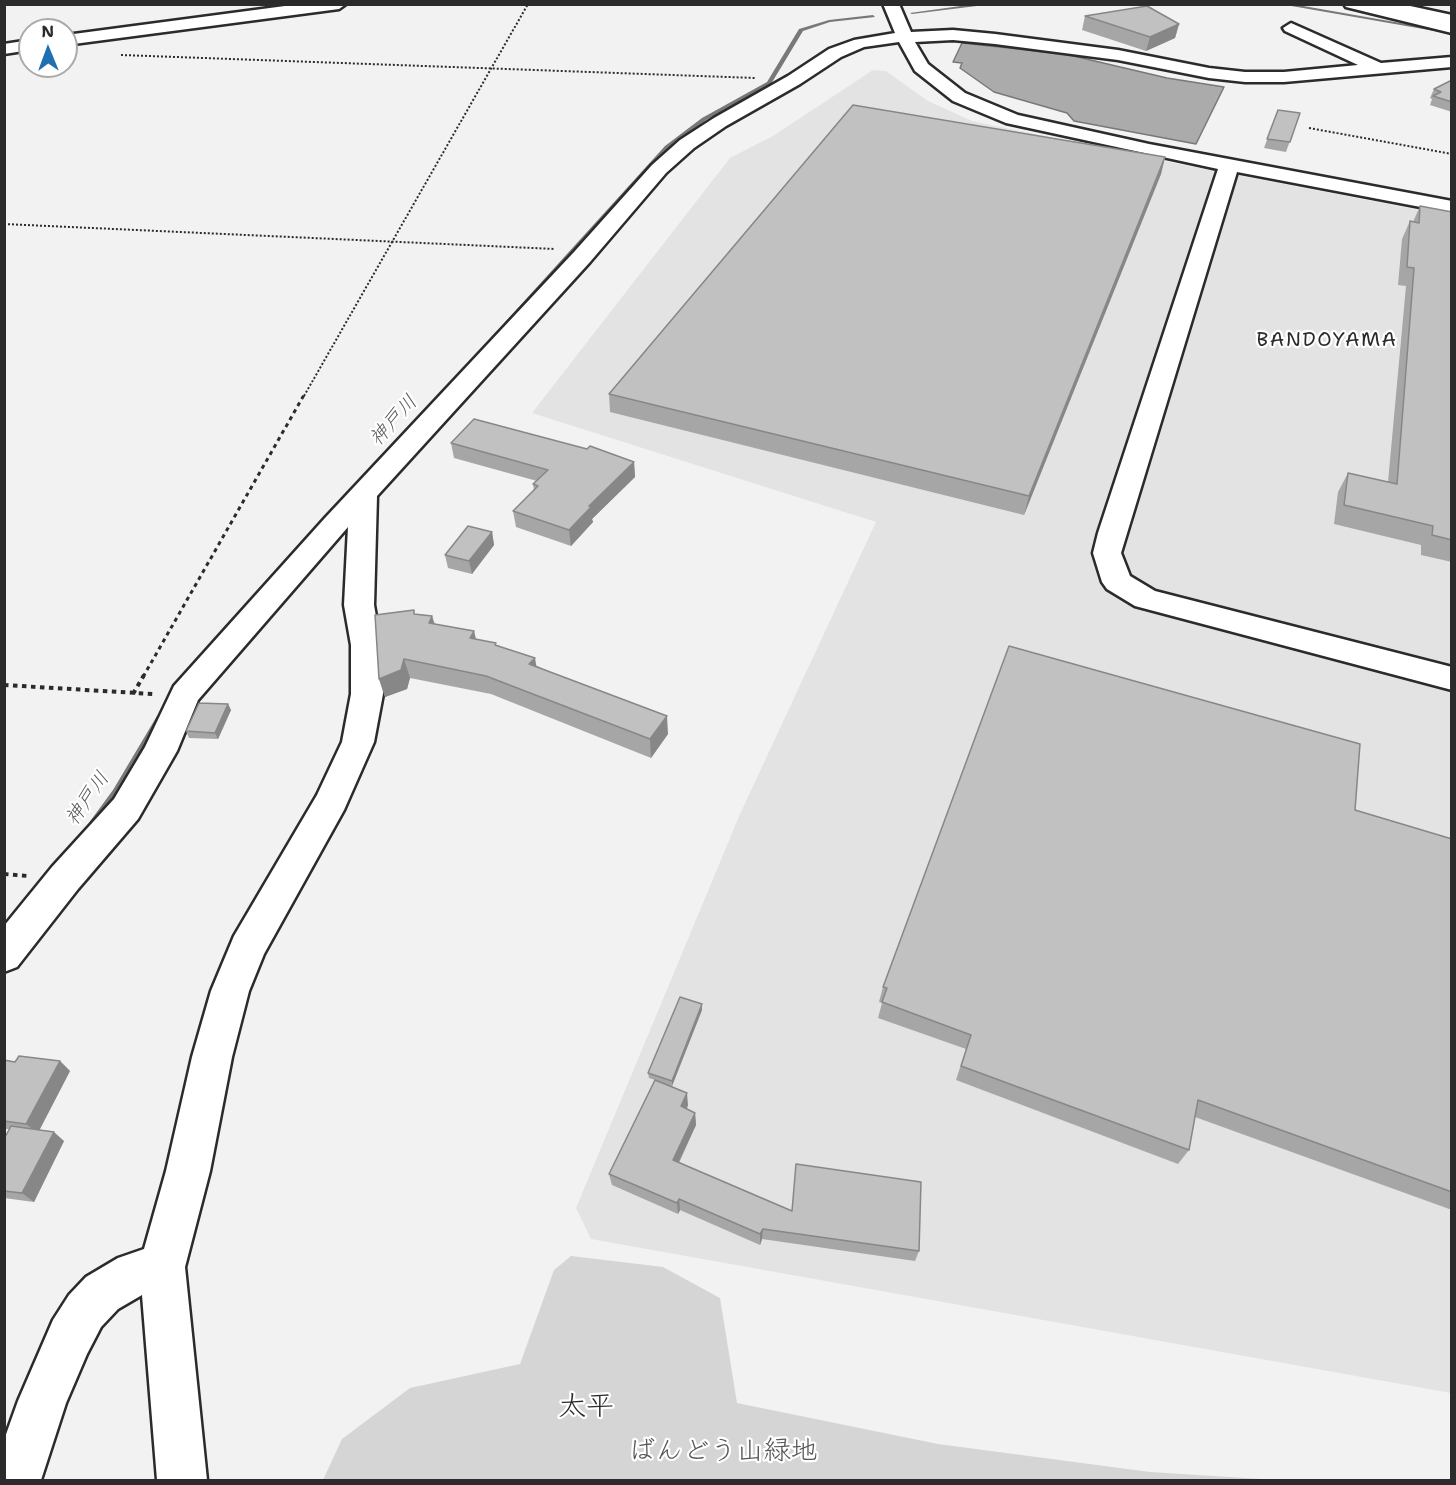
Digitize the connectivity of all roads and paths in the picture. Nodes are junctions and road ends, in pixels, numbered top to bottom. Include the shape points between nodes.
1 (339, 4) edge
2 (528, 4) edge
3 (891, 4) edge
4 (1351, 4) edge
5 (1377, 4) edge
6 (1452, 20) edge
7 (1452, 27) edge
8 (1292, 28) dead end
9 (905, 37) junction
10 (78, 38) edge
11 (113, 55) dead end
12 (1452, 62) edge
13 (493, 68) junction
14 (1377, 68) junction
15 (794, 80) junction
16 (1309, 128) dead end
17 (1452, 153) edge
18 (1229, 166) junction
19 (1452, 207) edge
20 (4, 224) edge
21 (393, 241) junction
22 (588, 251) junction
23 (363, 495) junction
24 (1452, 679) edge
25 (4, 685) edge
26 (133, 694) junction
27 (185, 694) junction
28 (4, 954) edge
29 (162, 1267) junction
30 (16, 1480) edge
31 (182, 1480) edge

1 - 10 street
2 - 13 path
3 - 9 street
4 - 7 street
5 - 6 street
8 - 14 street
9 - 14 street via 953,35 1060,46 1245,77
9 - 15 street via 848,47
9 - 18 street via 921,67 943,87 976,106 1078,135
11 - 13 path
12 - 14 street
13 - 15 path
13 - 21 path
15 - 22 street via 687,144 659,169
16 - 17 path
18 - 19 street
18 - 24 street via 1112,533 1107,553 1117,582 1145,599
20 - 21 path
21 - 22 path
21 - 26 path
22 - 23 street
23 - 27 street
23 - 29 street via 359,605 366,645 367,694 358,742 332,800 248,948 230,991
25 - 26 path
26 - 27 path
27 - 28 street via 160,752 126,809
29 - 30 street via 134,1274 102,1293 85,1311 42,1401
29 - 31 street

